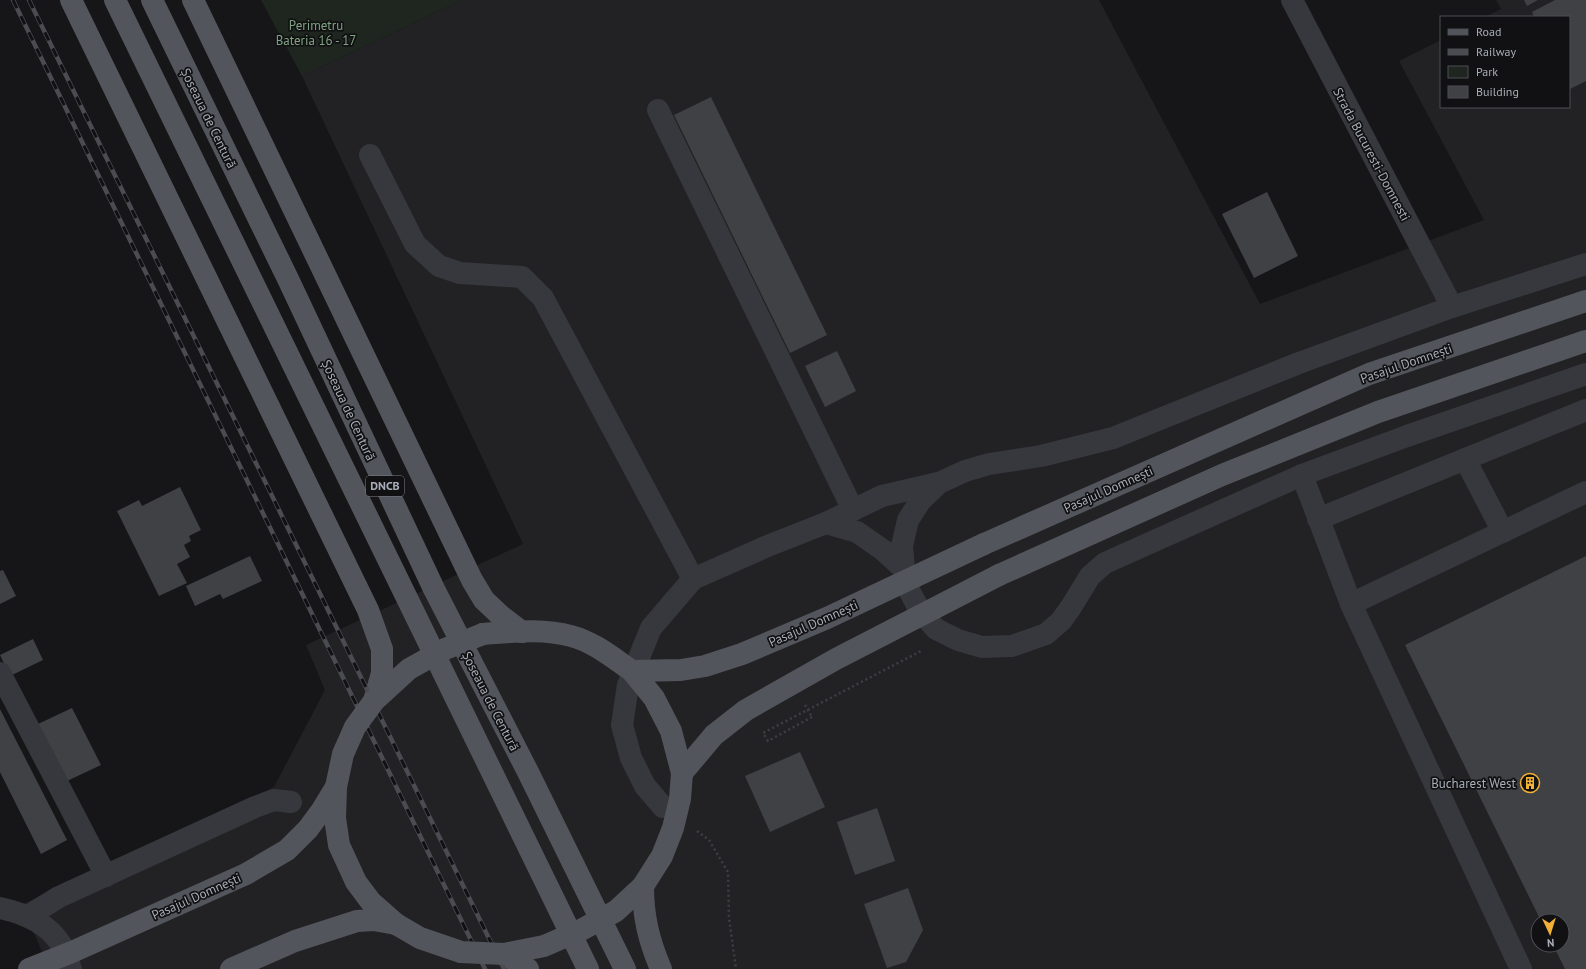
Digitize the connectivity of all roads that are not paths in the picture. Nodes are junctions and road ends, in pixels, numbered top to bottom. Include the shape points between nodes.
1 (70, 0) edge
2 (115, 0) edge
3 (152, 0) edge
4 (192, 0) edge
5 (1292, 0) edge
6 (658, 110) dead end
7 (370, 155) dead end
8 (1586, 264) edge
9 (1586, 301) edge
10 (1452, 307) junction
11 (1586, 341) edge
12 (1586, 374) edge
13 (1586, 410) edge
14 (1465, 459) junction
15 (1302, 475) junction
16 (939, 483) junction
17 (1586, 492) edge
18 (853, 510) junction
19 (1318, 519) junction
20 (826, 523) junction
21 (1503, 532) junction
22 (904, 569) junction
23 (694, 579) junction
24 (1351, 604) junction
25 (522, 632) junction
26 (632, 671) junction
27 (0, 673) edge
28 (374, 701) junction
29 (682, 773) junction
30 (336, 787) junction
31 (291, 802) dead end
32 (662, 806) road end
33 (106, 876) junction
34 (643, 886) junction
35 (0, 908) edge
36 (28, 916) junction
37 (396, 924) junction
38 (504, 954) junction
39 (29, 969) edge
40 (71, 969) edge
41 (231, 969) edge
42 (528, 969) edge
43 (588, 969) edge
44 (625, 969) edge
45 (661, 969) edge
46 (1521, 969) edge

1 - 28 main road via 368,610 382,649 382,673
2 - 43 main road, DNCB
3 - 44 main road, Șoseaua de Centură / DNCB via 288,279 434,589
4 - 25 main road via 472,580 484,600
5 - 10 street, Strada Bucuresti-Domnesti
6 - 18 street
7 - 23 street via 415,244 439,266 460,273 522,277 543,298
8 - 10 street
9 - 26 main road, Pasajul Domnești, bridge via 1369,374 742,654 705,666 681,670
10 - 16 street via 1299,363 1113,438 1041,456 989,464
11 - 29 main road, bridge via 1371,415 1222,475 999,575 836,659 746,710 714,735
12 - 15 street
13 - 14 street
14 - 19 street
14 - 21 street
15 - 19 street
15 - 22 street via 1105,563 1090,576 1071,607 1046,634 1012,646 982,647 958,640 936,629 920,611 909,590
16 - 18 street via 882,496
16 - 22 street via 921,500 908,520 902,546
17 - 21 street
18 - 20 street
19 - 24 street
20 - 22 street via 857,532
20 - 23 street
21 - 24 street
23 - 32 street via 651,628 628,685 622,725 634,765 645,786
24 - 46 street
25 - 26 main road, Pasajul Domnești via 544,631 572,636 602,650
25 - 28 main road, Pasajul Domnești, bridge via 483,634 445,649 409,668
26 - 29 main road, Pasajul Domnești, bridge via 654,698 671,731
27 - 33 street
28 - 30 main road, Pasajul Domnești, bridge via 355,727 343,754
29 - 34 main road, Pasajul Domnești, bridge via 680,798 673,828 662,856
30 - 37 main road, Pasajul Domnești via 335,818 339,845 356,882 367,897
30 - 39 main road, Pasajul Domnești, bridge via 308,829 287,850 246,874
31 - 33 street via 274,800 255,807
33 - 36 street via 59,897
34 - 38 main road, Pasajul Domnești, bridge via 616,911 581,930 544,946
34 - 45 main road via 647,932
35 - 36 street
36 - 40 street via 46,928 60,943
37 - 38 main road, Pasajul Domnești, bridge via 420,938 461,952
37 - 41 main road, Pasajul Domnești via 374,920 357,921 296,941
38 - 42 main road

